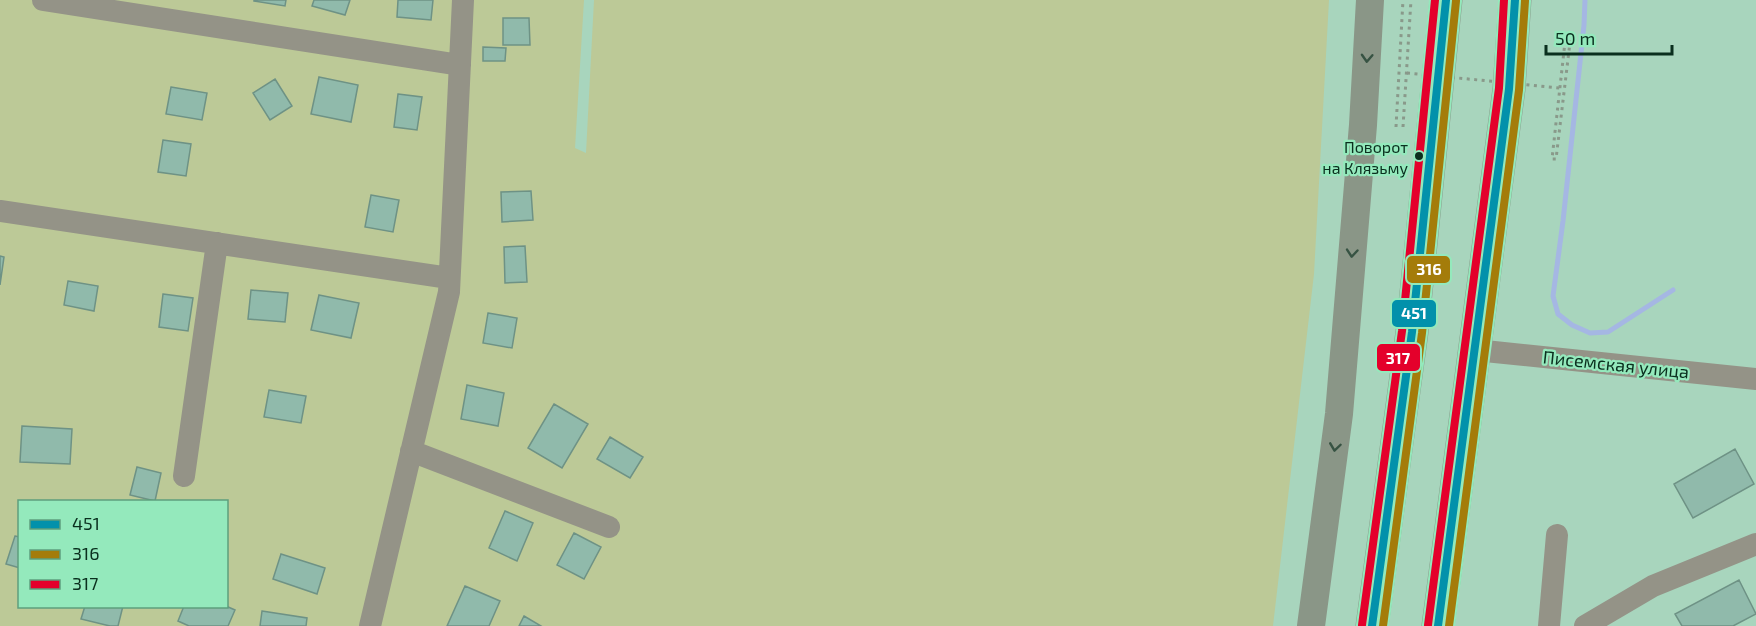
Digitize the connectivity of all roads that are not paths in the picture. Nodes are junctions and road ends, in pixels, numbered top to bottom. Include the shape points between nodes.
1 (44, 0) edge
2 (463, 0) edge
3 (1370, 0) edge
4 (1446, 0) edge
5 (1515, 0) edge
6 (460, 65) junction
7 (0, 211) edge
8 (217, 243) junction
9 (449, 278) junction
10 (1475, 350) junction
11 (1756, 379) edge
12 (411, 451) junction
13 (184, 476) dead end
14 (609, 527) dead end
15 (1557, 536) dead end
16 (1756, 544) edge
17 (370, 626) edge
18 (1311, 626) edge
19 (1372, 626) edge
20 (1438, 626) edge
21 (1549, 626) edge
22 (1585, 626) edge

1 - 6 street
2 - 6 street
3 -> 18 main road via 1339,414
4 - 19 highway via 1412,332
5 - 10 highway via 1509,88
6 - 9 street
7 - 8 street
8 - 9 street
8 - 13 street
9 - 12 street via 449,292
10 - 11 street, Писемская улица
10 - 20 highway
12 - 14 street
12 - 17 street
15 - 21 street
16 - 22 street via 1653,586

